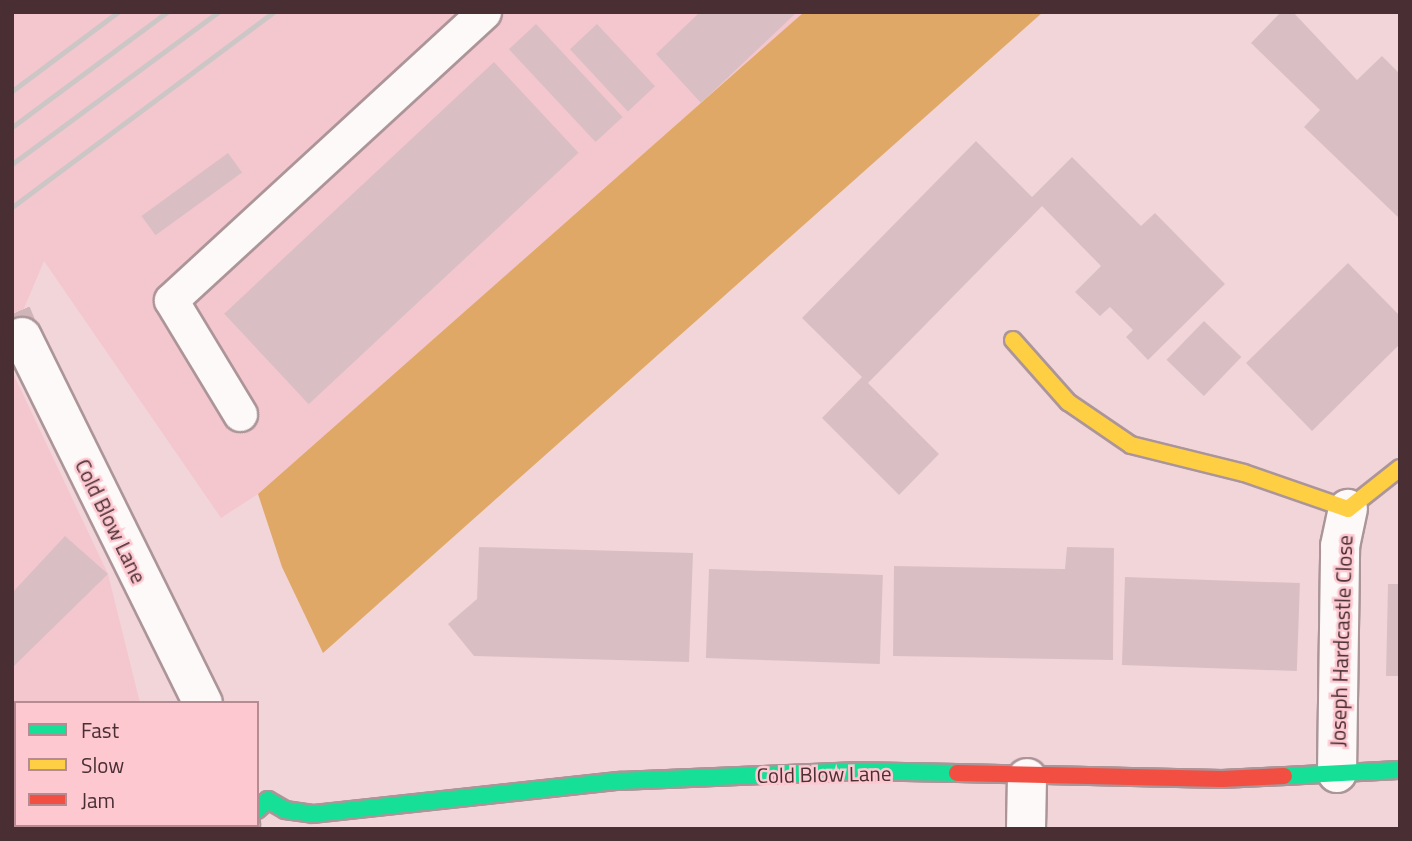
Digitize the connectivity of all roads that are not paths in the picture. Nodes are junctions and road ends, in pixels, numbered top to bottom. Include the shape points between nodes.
1 (484, 12) edge
2 (22, 337) tunnel mouth
3 (1013, 340) dead end
4 (240, 414) dead end
5 (1400, 468) edge
6 (1348, 509) junction
7 (202, 701) edge
8 (1400, 770) edge
9 (1338, 773) junction
10 (1027, 778) junction
11 (261, 800) edge
12 (1026, 829) edge

1 - 4 lane via 171,300
2 - 7 street, Cold Blow Lane
3 - 6 street, Joseph Hardcastle Close via 1068,402 1131,445 1244,473
5 - 6 street, Joseph Hardcastle Close
6 - 9 street, Joseph Hardcastle Close via 1340,546
8 - 9 street, Cold Blow Lane
9 - 10 street, Cold Blow Lane via 1222,779
10 - 11 street, Cold Blow Lane via 853,771 619,781 313,814
10 - 12 street

